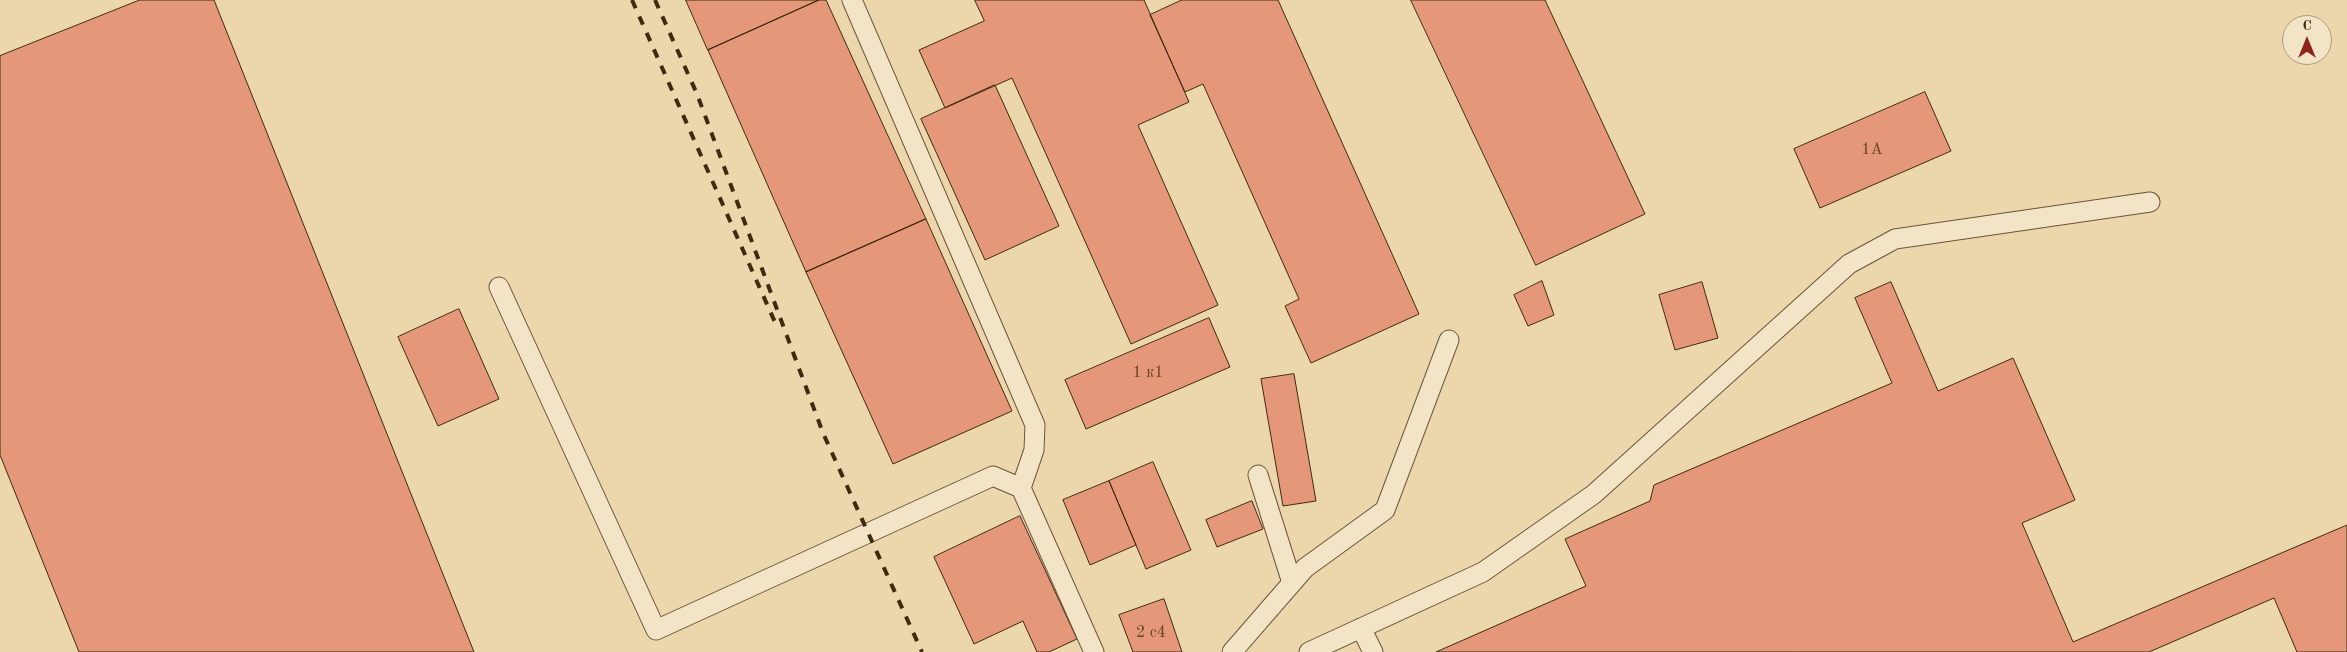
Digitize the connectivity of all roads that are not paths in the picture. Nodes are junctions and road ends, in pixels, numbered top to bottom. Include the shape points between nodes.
1 (852, 0) edge
2 (2150, 202) dead end
3 (499, 287) dead end
4 (1449, 340) dead end
5 (1258, 475) dead end
6 (1021, 488) junction
7 (1292, 583) junction
8 (1361, 628) junction
9 (1094, 652) edge
10 (1232, 652) edge
11 (1309, 652) edge
12 (1373, 652) edge

1 - 6 lane via 1035,424 1034,450
2 - 8 lane via 1895,239 1849,264 1594,494 1483,572
3 - 6 lane via 656,630 993,476
4 - 7 lane via 1385,510 1305,568
5 - 7 lane
6 - 9 lane
7 - 10 lane
8 - 11 lane
8 - 12 lane

